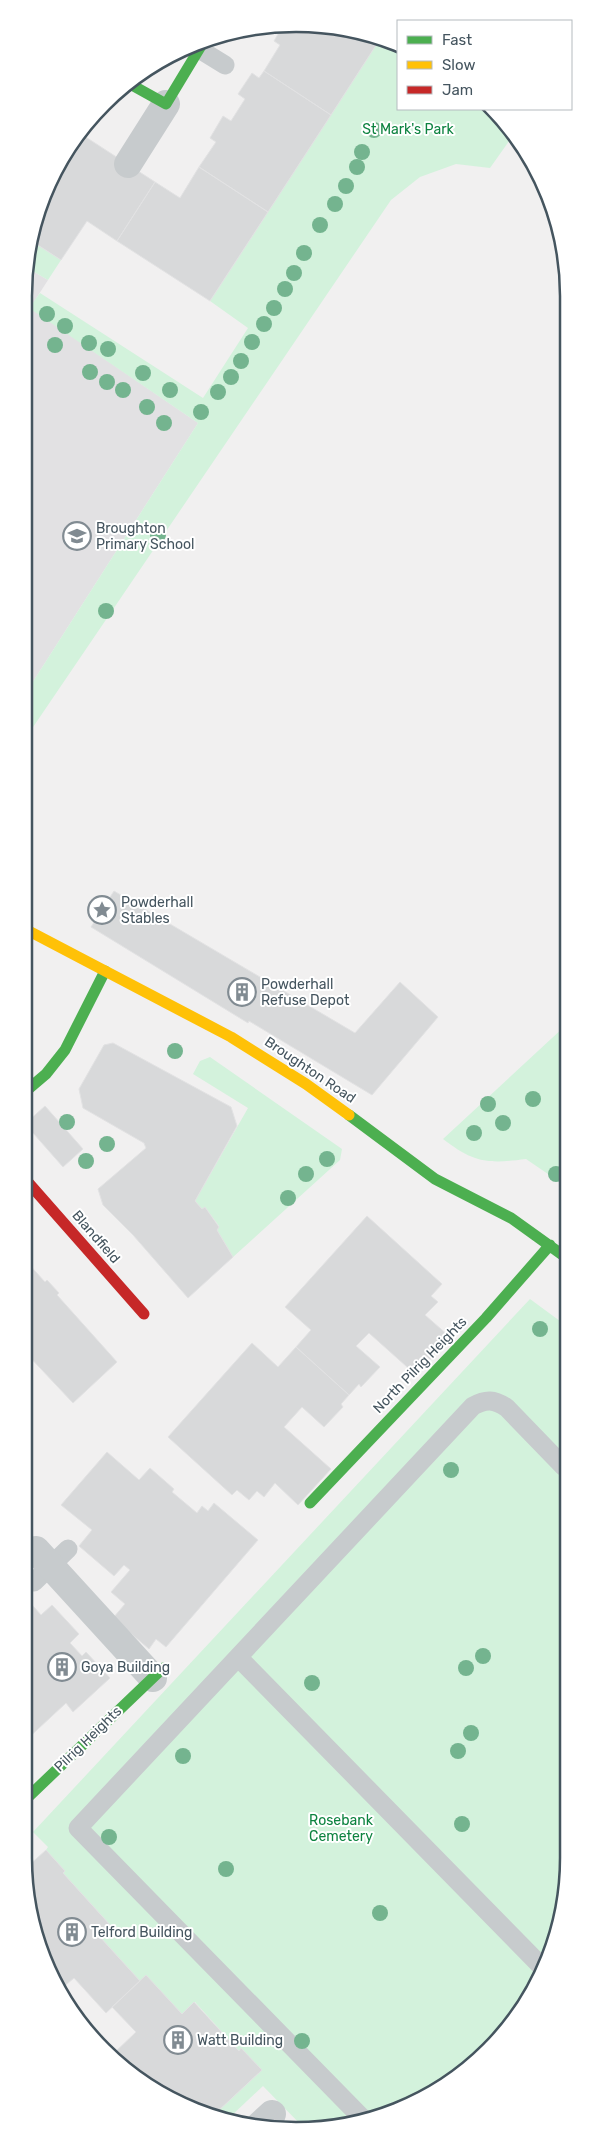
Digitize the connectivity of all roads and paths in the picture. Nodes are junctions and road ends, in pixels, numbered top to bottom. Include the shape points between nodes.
1 (203, 50) edge
2 (198, 52) edge
3 (225, 65) dead end
4 (136, 87) edge
5 (166, 104) junction
6 (128, 164) dead end
7 (32, 933) edge
8 (105, 971) junction
9 (32, 1085) edge
10 (32, 1187) edge
11 (550, 1245) junction
12 (560, 1253) edge
13 (144, 1314) dead end
14 (560, 1463) edge
15 (310, 1504) dead end
16 (48, 1562) dead end
17 (238, 1657) junction
18 (158, 1673) joint
19 (32, 1793) edge
20 (538, 1962) edge
21 (358, 2114) edge

1 - 3 lane
2 - 5 street
4 - 5 street
5 - 6 street
7 - 8 street, Broughton Road
8 - 9 street via 66,1050
8 - 11 street, Broughton Road via 231,1037 306,1084 435,1179 511,1218
10 - 13 street, Blandfield
11 - 12 street, Broughton Road
11 - 15 street, North Pilrig Heights via 486,1318
14 - 17 lane via 496,1401 483,1401 473,1406
16 - 18 street, Pilrig Heights
17 - 20 lane
17 - 21 lane via 78,1828
18 - 19 street, Pilrig Heights

